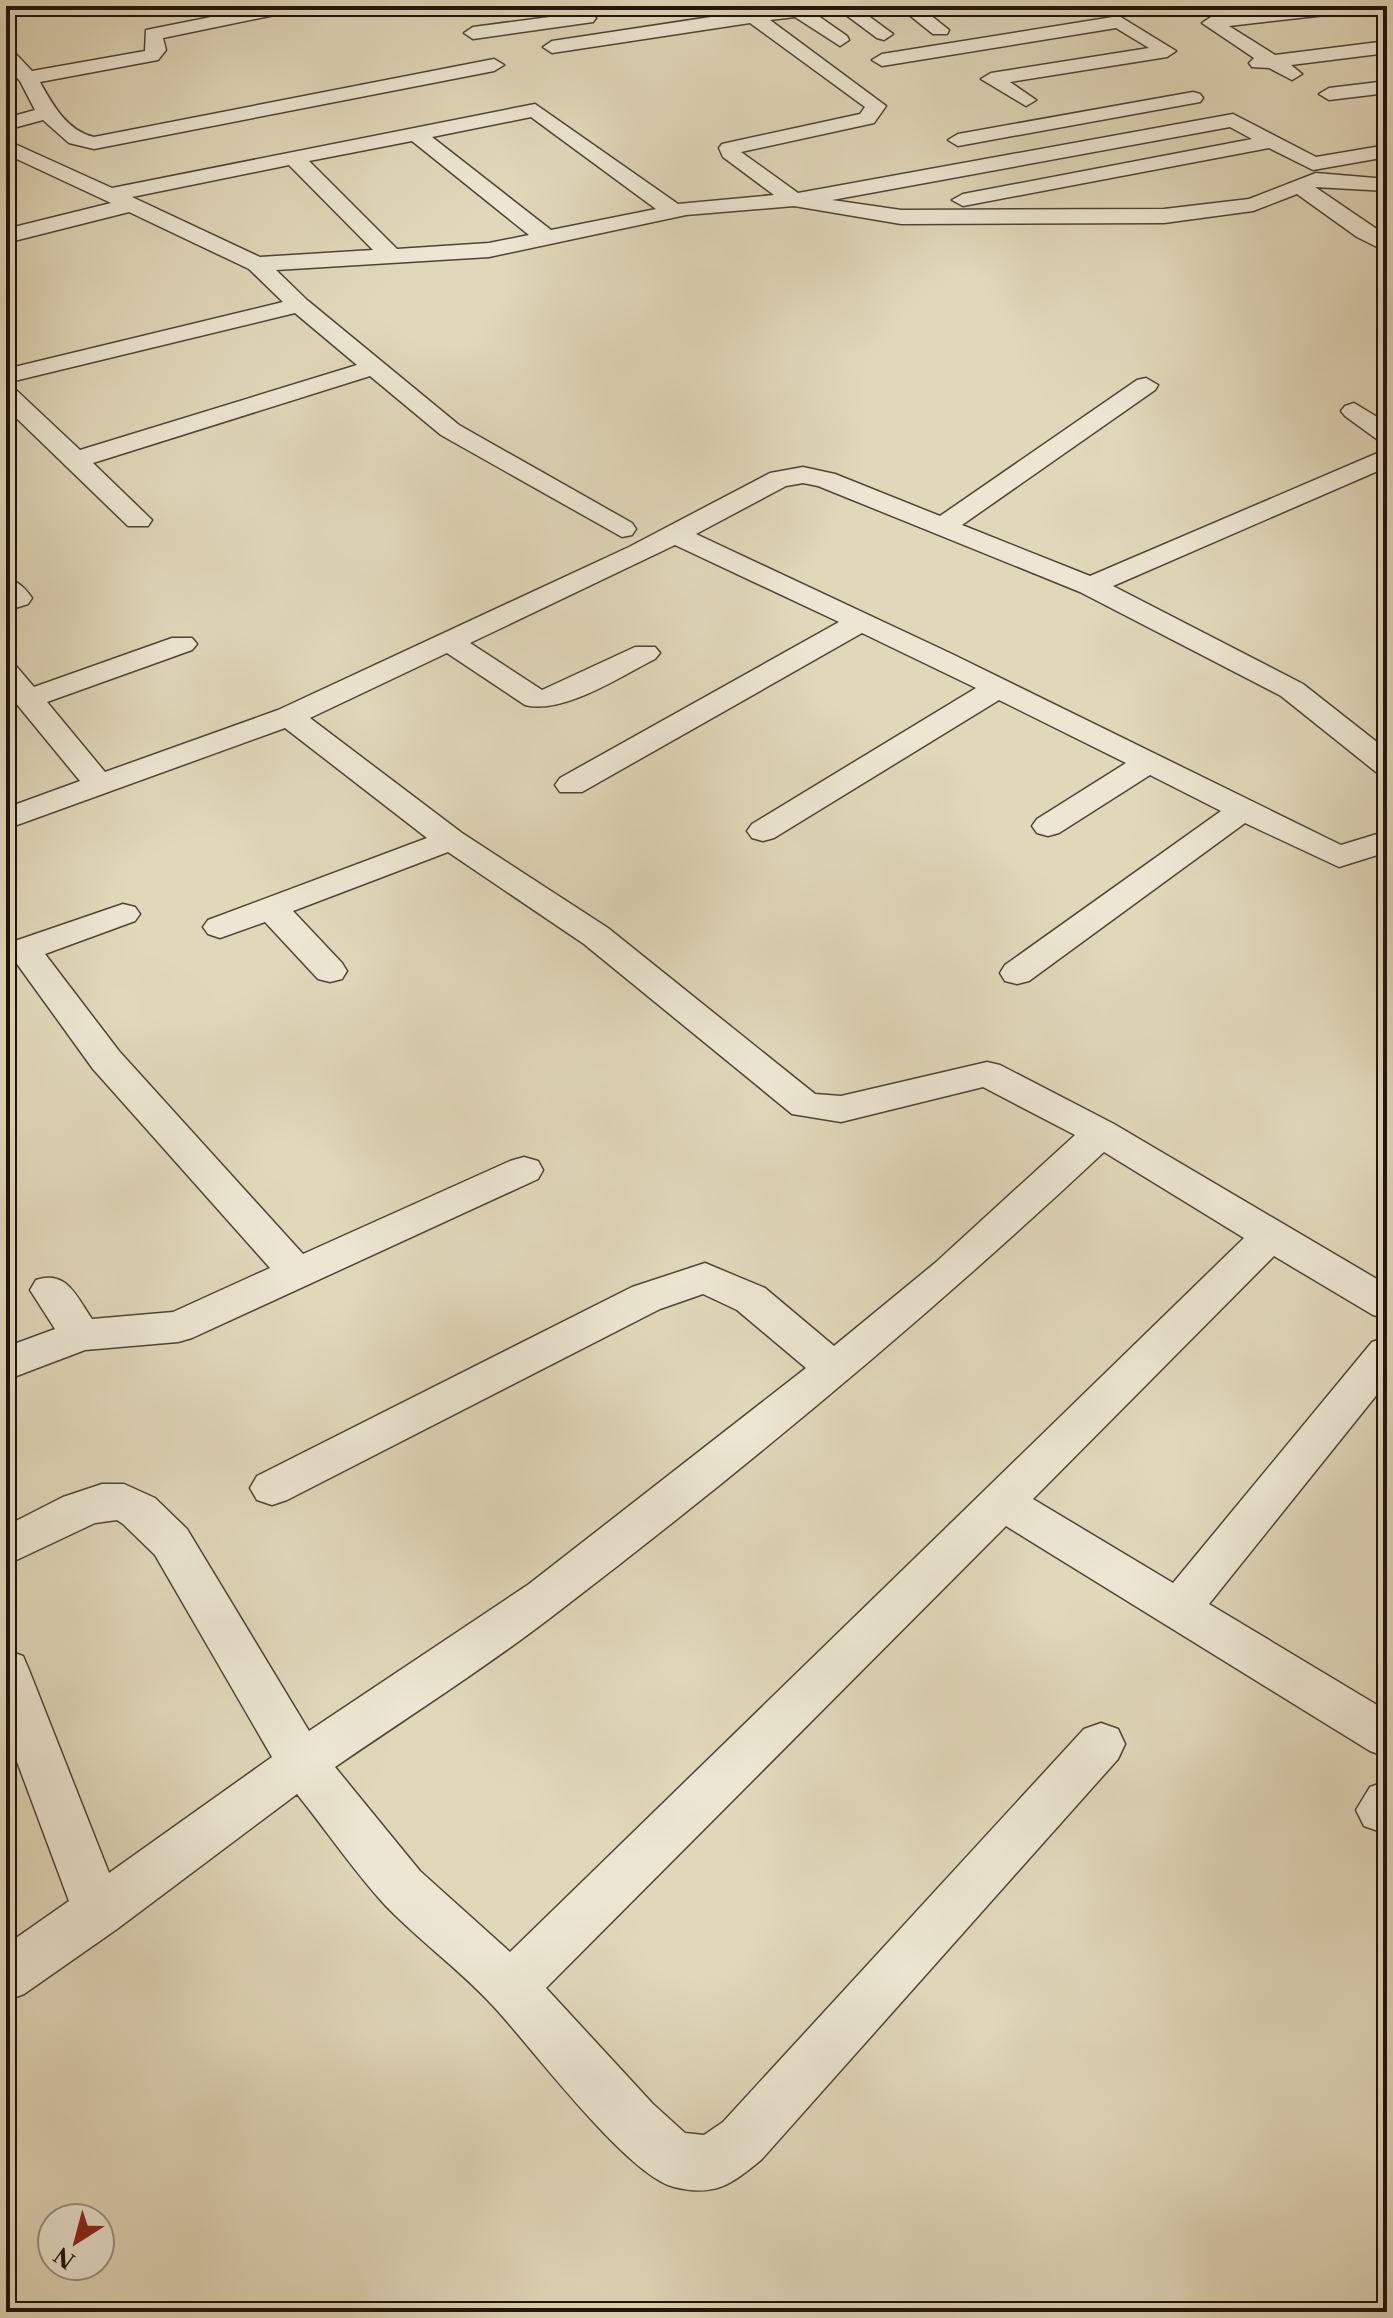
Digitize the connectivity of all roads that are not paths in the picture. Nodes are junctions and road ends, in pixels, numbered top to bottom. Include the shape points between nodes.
1 (294, 6) edge
2 (843, 6) edge
3 (907, 6) edge
4 (1369, 8) edge
5 (795, 9) edge
6 (1045, 14) dead end
7 (602, 16) dead end
8 (754, 17) junction
9 (1070, 29) junction
10 (940, 30) dead end
11 (473, 33) dead end
12 (884, 34) dead end
13 (840, 40) dead end
14 (552, 47) dead end
15 (1387, 47) edge
16 (1124, 58) junction
17 (882, 60) dead end
18 (1270, 61) junction
19 (494, 65) dead end
20 (14, 66) edge
21 (1233, 66) dead end
22 (1292, 74) dead end
23 (1383, 91) edge
24 (1193, 98) junction
25 (1000, 105) dead end
26 (1351, 109) dead end
27 (47, 113) junction
28 (1233, 120) junction
29 (6, 124) edge
30 (416, 134) junction
31 (958, 140) dead end
32 (1268, 142) junction
33 (6, 146) edge
34 (1387, 151) edge
35 (294, 158) junction
36 (1309, 176) junction
37 (1387, 185) edge
38 (109, 195) junction
39 (794, 200) junction
40 (134, 204) junction
41 (675, 212) junction
42 (881, 215) junction
43 (6, 236) edge
44 (549, 240) junction
45 (1387, 245) edge
46 (393, 258) junction
47 (257, 264) junction
48 (299, 305) junction
49 (375, 367) junction
50 (1146, 385) dead end
51 (6, 391) edge
52 (1354, 411) dead end
53 (1387, 435) edge
54 (1387, 457) edge
55 (74, 460) junction
56 (138, 520) dead end
57 (943, 526) junction
58 (622, 529) dead end
59 (677, 535) junction
60 (6, 586) edge
61 (1090, 586) junction
62 (6, 602) edge
63 (861, 622) junction
64 (451, 643) junction
65 (182, 644) dead end
66 (645, 653) dead end
67 (6, 672) edge
68 (997, 688) junction
69 (28, 699) junction
70 (289, 716) junction
71 (1149, 762) junction
72 (1387, 765) edge
73 (99, 785) junction
74 (571, 785) dead end
75 (1244, 809) junction
76 (6, 819) edge
77 (1048, 826) dead end
78 (763, 831) dead end
79 (451, 840) junction
80 (1387, 841) edge
81 (271, 908) junction
82 (123, 914) dead end
83 (220, 927) dead end
84 (12, 944) edge
85 (330, 971) dead end
86 (1017, 973) dead end
87 (1101, 1133) junction
88 (524, 1170) dead end
89 (1270, 1236) junction
90 (299, 1275) junction
91 (50, 1290) dead end
92 (1387, 1304) edge
93 (81, 1335) junction
94 (1387, 1353) edge
95 (6, 1364) edge
96 (834, 1369) junction
97 (272, 1488) dead end
98 (1002, 1502) junction
99 (6, 1547) edge
100 (1179, 1608) junction
101 (6, 1670) edge
102 (1387, 1736) edge
103 (1101, 1744) dead end
104 (302, 1763) junction
105 (99, 1912) junction
106 (6, 1976) edge
107 (511, 1987) junction

1 - 20 street via 153,34 157,50 151,56
2 - 12 street
3 - 10 street
4 - 18 street via 1211,23
5 - 8 street
5 - 13 street
6 - 9 street
7 - 11 street
8 - 14 street
8 - 39 street via 876,106 867,119 729,148
9 - 16 street via 1119,22 1173,55
9 - 17 street
15 - 18 street
16 - 24 street
16 - 25 street via 991,79 1026,100
18 - 21 street
18 - 22 street
19 - 27 street via 94,143 76,139
20 - 27 street
23 - 26 street via 1329,94
24 - 28 street
24 - 31 street
27 - 29 street
28 - 32 street
28 - 39 street
30 - 35 street
30 - 41 street via 535,110
30 - 44 street
32 - 36 street
32 - 42 street
33 - 38 street
34 - 36 street
35 - 38 street
35 - 46 street
36 - 37 street
36 - 42 street via 1253,205 1164,216
36 - 45 street via 1367,236
38 - 40 street
39 - 41 street
39 - 42 street
40 - 43 street
40 - 47 street
41 - 44 street
44 - 46 street
46 - 47 street
47 - 48 street
48 - 49 street
48 - 51 street
49 - 55 street
49 - 58 street via 450,430
50 - 57 street
51 - 55 street
52 - 53 street
54 - 61 street
55 - 56 street
57 - 59 street via 803,475 779,479
57 - 61 street
59 - 63 street
59 - 64 street
60 - 62 street via 18,598
61 - 72 street via 1292,690
63 - 68 street
63 - 74 street
64 - 66 street via 536,699 557,696
64 - 70 street
65 - 69 street
67 - 69 street
68 - 71 street
68 - 78 street
69 - 73 street
70 - 73 street
70 - 79 street
71 - 75 street
71 - 77 street
73 - 76 street
75 - 80 street via 1339,857
75 - 86 street
79 - 81 street
79 - 87 street via 596,936 805,1105 841,1109 987,1074
81 - 83 street
81 - 85 street
82 - 84 street
84 - 90 street via 106,1060
87 - 89 street
87 - 96 street via 949,1273
88 - 90 street
89 - 92 street
89 - 98 street
90 - 93 street via 178,1327
91 - 93 street
93 - 95 street
94 - 100 street
96 - 97 street via 751,1299 705,1278 646,1298
96 - 104 street via 545,1597
98 - 100 street
98 - 107 street
99 - 104 street via 102,1502 124,1502 139,1511 171,1542
100 - 102 street
101 - 105 street
103 - 107 street via 742,2141 712,2164 673,2159
104 - 105 street
104 - 107 street via 402,1887
105 - 106 street

